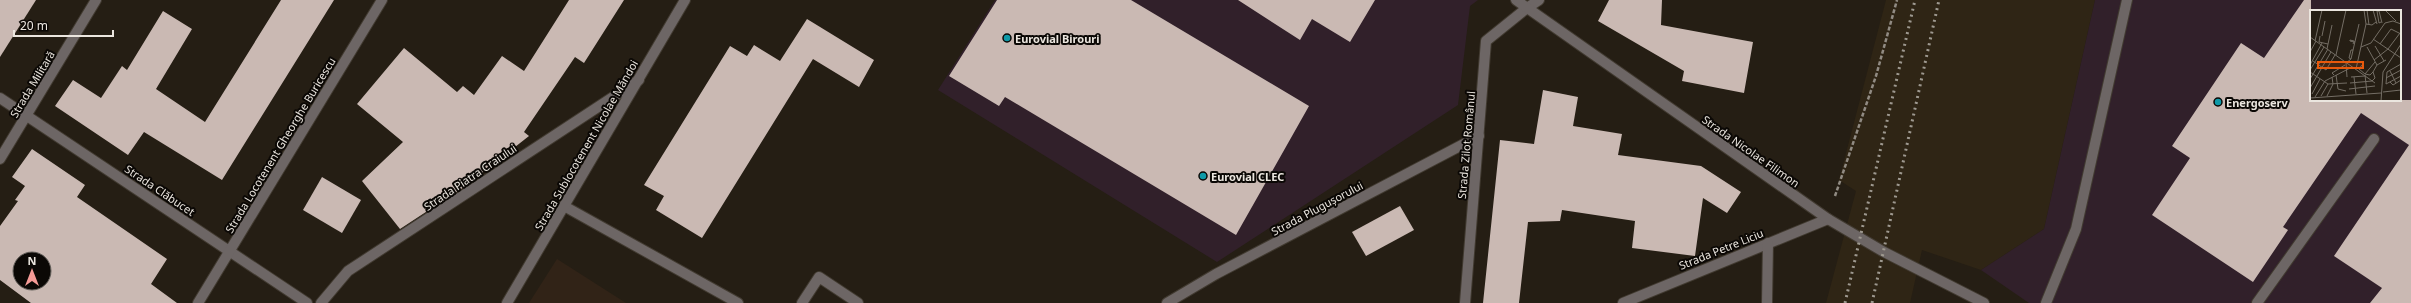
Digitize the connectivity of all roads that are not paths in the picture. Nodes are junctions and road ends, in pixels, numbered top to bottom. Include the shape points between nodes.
1 (96, 0) edge
2 (382, 0) edge
3 (685, 0) edge
4 (1516, 0) edge
5 (1538, 0) edge
6 (2127, 0) edge
7 (1527, 8) junction
8 (639, 80) junction
9 (0, 98) edge
10 (27, 116) junction
11 (1479, 136) junction
12 (2374, 139) dead end
13 (0, 159) edge
14 (564, 206) junction
15 (1828, 219) junction
16 (1768, 243) junction
17 (229, 251) junction
18 (198, 303) edge
19 (307, 303) edge
20 (321, 303) edge
21 (507, 303) edge
22 (738, 303) edge
23 (802, 303) edge
24 (858, 303) edge
25 (1167, 303) edge
26 (1465, 303) edge
27 (1623, 303) edge
28 (1767, 303) edge
29 (1984, 303) edge
30 (2046, 303) edge
31 (2257, 303) edge

1 - 10 street, Strada Militară
2 - 17 street, Strada Locotenent Gheorghe Buricescu
3 - 8 street, Strada Sublocotenent Nicolae Măndoi
4 - 7 street, Strada Nicolae Filimon
5 - 7 street, Strada Zilot Românul
6 - 30 street via 2076,229
7 - 11 street, Strada Zilot Românul via 1486,41
7 - 15 street, Strada Nicolae Filimon
8 - 14 street, Strada Sublocotenent Nicolae Măndoi
8 - 20 street, Strada Piatra Craiului via 348,271
9 - 10 street, Strada Clăbucet
10 - 13 street, Strada Militară
10 - 17 street, Strada Clăbucet
11 - 25 street, Strada Plugușorului via 1216,274
11 - 26 street, Strada Zilot Românul
12 - 31 street
14 - 21 street, Strada Sublocotenent Nicolae Măndoi
14 - 22 street
15 - 16 street, Strada Petre Liciu
15 - 29 street, Strada Nicolae Filimon via 1884,252
16 - 27 street, Strada Petre Liciu
16 - 28 street
17 - 18 street, Strada Locotenent Gheorghe Buricescu
17 - 19 street, Strada Clăbucet
23 - 24 street via 819,277

